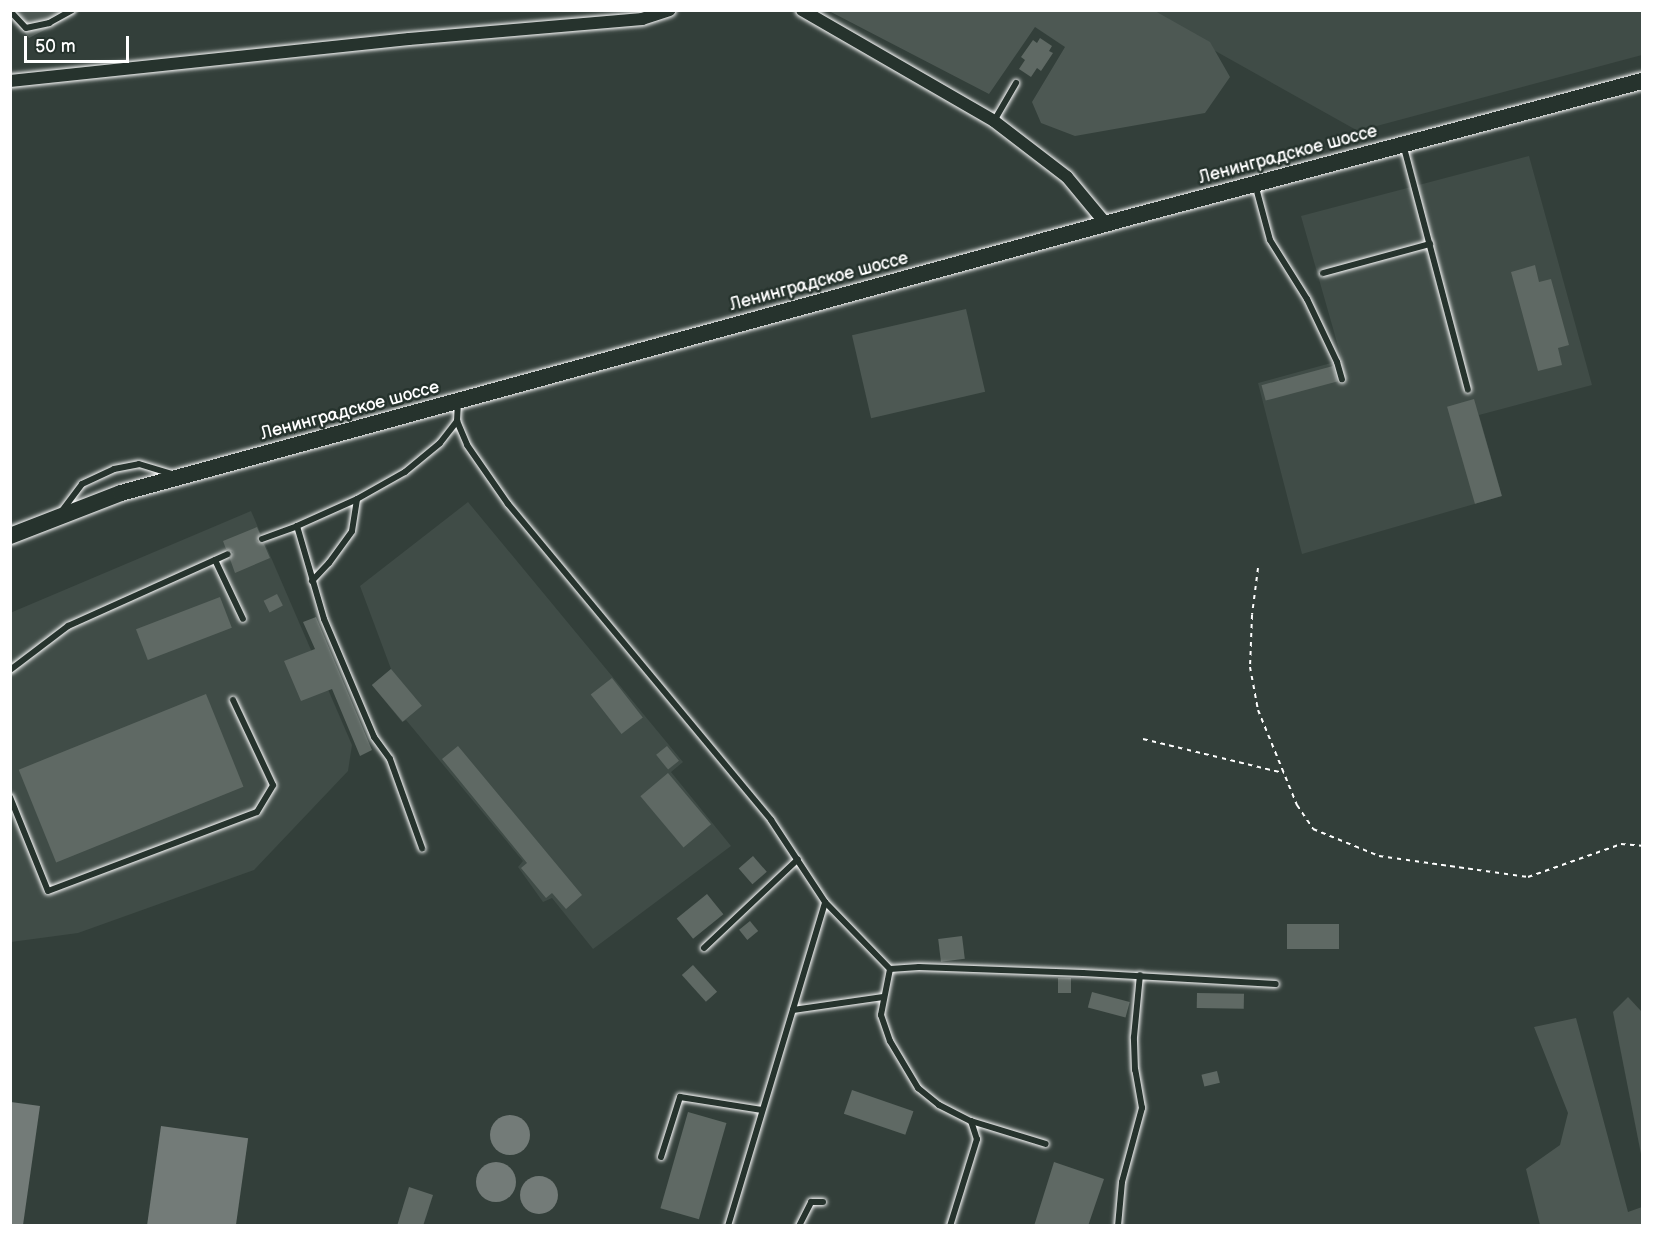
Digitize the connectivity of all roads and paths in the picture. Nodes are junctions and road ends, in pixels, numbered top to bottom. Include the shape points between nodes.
1 (72, 10) edge
2 (670, 10) edge
3 (802, 10) edge
4 (10, 11) edge
5 (10, 81) edge
6 (1642, 81) edge
7 (1016, 83) dead end
8 (994, 121) junction
9 (1403, 144) junction
10 (1255, 184) junction
11 (1106, 224) junction
12 (1430, 244) junction
13 (1323, 273) dead end
14 (1342, 379) dead end
15 (1468, 390) dead end
16 (458, 401) junction
17 (457, 422) junction
18 (182, 477) junction
19 (357, 499) junction
20 (56, 518) junction
21 (297, 526) junction
22 (10, 536) edge
23 (262, 538) dead end
24 (228, 554) dead end
25 (215, 560) junction
26 (1258, 568) dead end
27 (312, 581) junction
28 (243, 619) dead end
29 (10, 670) edge
30 (233, 700) dead end
31 (1143, 739) dead end
32 (1284, 773) junction
33 (10, 797) edge
34 (1642, 846) edge
35 (422, 848) dead end
36 (798, 859) junction
37 (825, 902) junction
38 (704, 948) dead end
39 (890, 969) junction
40 (1140, 975) junction
41 (1276, 984) dead end
42 (883, 997) junction
43 (793, 1010) junction
44 (762, 1110) junction
45 (971, 1121) junction
46 (1046, 1144) dead end
47 (661, 1157) dead end
48 (824, 1202) dead end
49 (728, 1226) edge
50 (799, 1226) edge
51 (950, 1226) edge
52 (1118, 1226) edge

1 - 4 lane via 49,23 26,28
2 - 5 street via 642,19
3 - 8 street
6 - 9 main road, Ленинградское шоссе
7 - 8 lane
8 - 11 street via 1067,177
9 - 10 main road, Ленинградское шоссе
9 - 12 lane
10 - 11 main road, Ленинградское шоссе
10 - 14 lane via 1270,240 1307,299 1338,362
11 - 16 main road, Ленинградское шоссе
12 - 13 lane
12 - 15 lane
16 - 17 lane
16 - 18 main road, Ленинградское шоссе
17 - 19 lane via 440,443 405,472
17 - 36 lane via 467,445 508,504 735,775
18 - 20 main road, Ленинградское шоссе via 121,493
18 - 20 lane via 139,464 114,469 82,484
19 - 21 lane
19 - 27 lane via 352,531
20 - 22 main road, Ленинградское шоссе
21 - 23 lane
21 - 27 lane
24 - 25 lane
25 - 28 lane
25 - 29 lane via 68,626
26 - 32 path via 1250,667 1258,710
27 - 35 lane via 374,737 390,759
30 - 33 lane via 273,785 257,812 48,891
31 - 32 path
32 - 34 path via 1297,805 1313,828 1379,856 1528,877 1621,844
36 - 37 lane
36 - 38 lane
37 - 39 lane
37 - 43 lane
39 - 40 lane
39 - 42 lane
40 - 41 lane
40 - 52 lane via 1134,1037 1142,1108 1122,1182
42 - 43 lane
42 - 45 lane via 881,1015 890,1041 918,1088 939,1105
43 - 44 lane
44 - 47 lane via 680,1097
44 - 49 lane
45 - 46 lane
45 - 51 lane via 977,1139
48 - 50 lane via 811,1202

